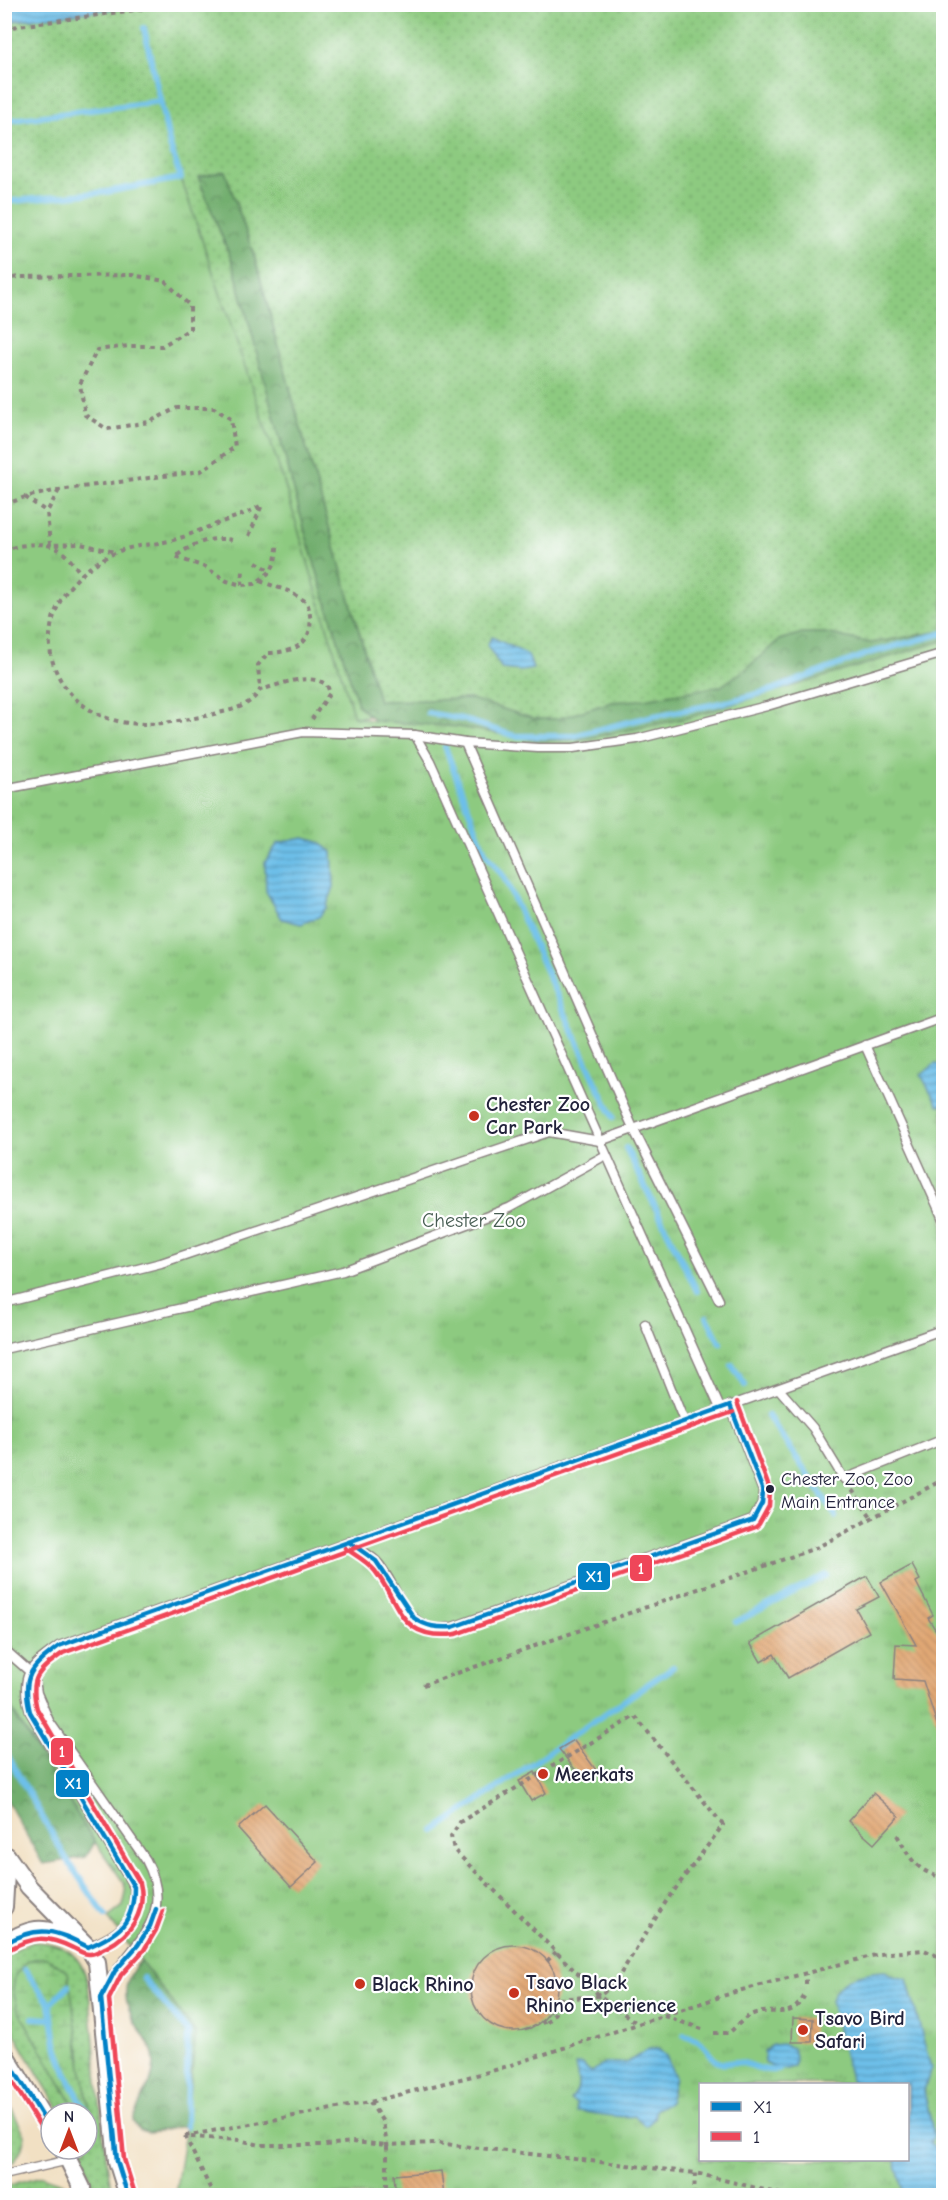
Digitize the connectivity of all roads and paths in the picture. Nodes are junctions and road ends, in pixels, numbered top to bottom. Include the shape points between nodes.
1 (178, 4) edge
2 (4, 28) edge
3 (4, 279) edge
4 (59, 490) junction
5 (25, 497) junction
6 (4, 505) edge
7 (47, 512) junction
8 (249, 536) dead end
9 (232, 540) dead end
10 (279, 542) dead end
11 (50, 545) junction
12 (115, 552) junction
13 (4, 553) edge
14 (256, 562) dead end
15 (243, 568) dead end
16 (271, 571) junction
17 (81, 574) junction
18 (260, 581) junction
19 (242, 585) junction
20 (944, 653) edge
21 (261, 690) junction
22 (303, 732) junction
23 (415, 735) junction
24 (465, 743) junction
25 (4, 789) edge
26 (944, 1017) edge
27 (865, 1045) junction
28 (633, 1128) junction
29 (600, 1142) junction
30 (606, 1155) junction
31 (944, 1221) edge
32 (718, 1300) dead end
33 (4, 1303) edge
34 (645, 1324) dead end
35 (944, 1329) edge
36 (4, 1349) edge
37 (779, 1389) junction
38 (730, 1405) junction
39 (720, 1408) junction
40 (684, 1421) junction
41 (944, 1439) edge
42 (844, 1479) junction
43 (944, 1479) edge
44 (872, 1518) junction
45 (349, 1542) junction
46 (4, 1649) edge
47 (42, 1658) junction
48 (29, 1671) junction
49 (423, 1685) dead end
50 (897, 1834) dead end
51 (5, 1853) edge
52 (944, 1878) edge
53 (4, 1907) edge
54 (4, 1944) edge
55 (88, 1947) junction
56 (556, 1952) junction
57 (944, 1959) edge
58 (547, 1961) dead end
59 (806, 1974) junction
60 (806, 1984) dead end
61 (805, 1995) dead end
62 (600, 1996) junction
63 (101, 1998) junction
64 (664, 2016) junction
65 (542, 2020) dead end
66 (638, 2024) junction
67 (702, 2029) dead end
68 (714, 2033) dead end
69 (4, 2053) edge
70 (370, 2102) junction
71 (39, 2110) edge
72 (184, 2136) junction
73 (387, 2145) junction
74 (45, 2161) edge
75 (69, 2161) edge
76 (695, 2173) junction
77 (4, 2175) edge
78 (82, 2196) edge
79 (128, 2196) edge
80 (214, 2196) edge
81 (387, 2196) edge
82 (694, 2196) edge
83 (789, 2196) edge

1 - 2 path
3 - 4 path via 132,275 165,281 190,306 190,329 162,346 97,350 80,384 86,415 107,429 149,422 177,408 214,408 231,419 235,447 201,471
4 - 5 path
4 - 7 path
5 - 6 path
5 - 7 path
7 - 11 path
8 - 12 path via 261,505 182,538
9 - 19 path via 206,541 175,556
10 - 16 path
11 - 12 path via 81,544
11 - 13 path via 18,546
11 - 17 path via 69,558
12 - 17 path
14 - 16 path
15 - 19 path
16 - 18 path
17 - 21 path via 58,604 51,624 52,659 68,692 99,716 128,723 182,720 245,705
18 - 19 path
18 - 21 path via 308,602 311,623 301,645 292,651 268,652 258,665
20 - 24 lane via 767,706 637,739 573,748
21 - 22 path via 304,679 318,679 327,685 327,699
22 - 23 lane
22 - 25 lane
23 - 24 lane
23 - 29 lane
24 - 28 lane
26 - 27 lane
27 - 28 lane
27 - 31 lane
28 - 29 lane
28 - 32 lane
29 - 30 lane
29 - 33 lane via 549,1132 161,1263
30 - 36 lane via 508,1208 343,1271
30 - 39 lane
34 - 40 lane
35 - 37 lane
37 - 38 lane
37 - 42 lane via 813,1428
38 - 39 lane
38 - 45 lane via 763,1491 753,1520 453,1627 433,1628 418,1620 404,1607 376,1561
39 - 40 lane
40 - 45 lane
41 - 42 lane
42 - 44 path
43 - 44 path
44 - 49 path via 816,1548
45 - 47 lane via 60,1646
46 - 48 lane
47 - 48 lane
47 - 63 lane via 34,1680 49,1720 146,1860 158,1890 150,1926
48 - 55 lane via 24,1691 30,1712 134,1887 135,1904 129,1918 113,1937
50 - 52 path via 914,1864
51 - 53 street
51 - 55 street via 29,1887
54 - 55 street via 25,1932 41,1929
55 - 63 street via 97,1962
56 - 58 path
56 - 62 path
56 - 62 path via 454,1850 451,1836 460,1822 634,1716 723,1825 616,1981
57 - 59 path via 924,1950 879,1954
59 - 60 path
59 - 64 path
61 - 68 path via 799,2006 789,2012 755,2013 729,2033
62 - 65 path via 559,1999 555,2013 545,2025
62 - 66 path
63 - 79 street via 117,2161
64 - 66 path
64 - 67 path
66 - 70 path via 492,2071
69 - 71 street
70 - 72 path
70 - 73 path via 384,2122
72 - 73 path via 260,2145
72 - 80 path
73 - 76 path via 436,2143
73 - 81 path
74 - 77 lane
75 - 78 street
76 - 82 path
76 - 83 path

